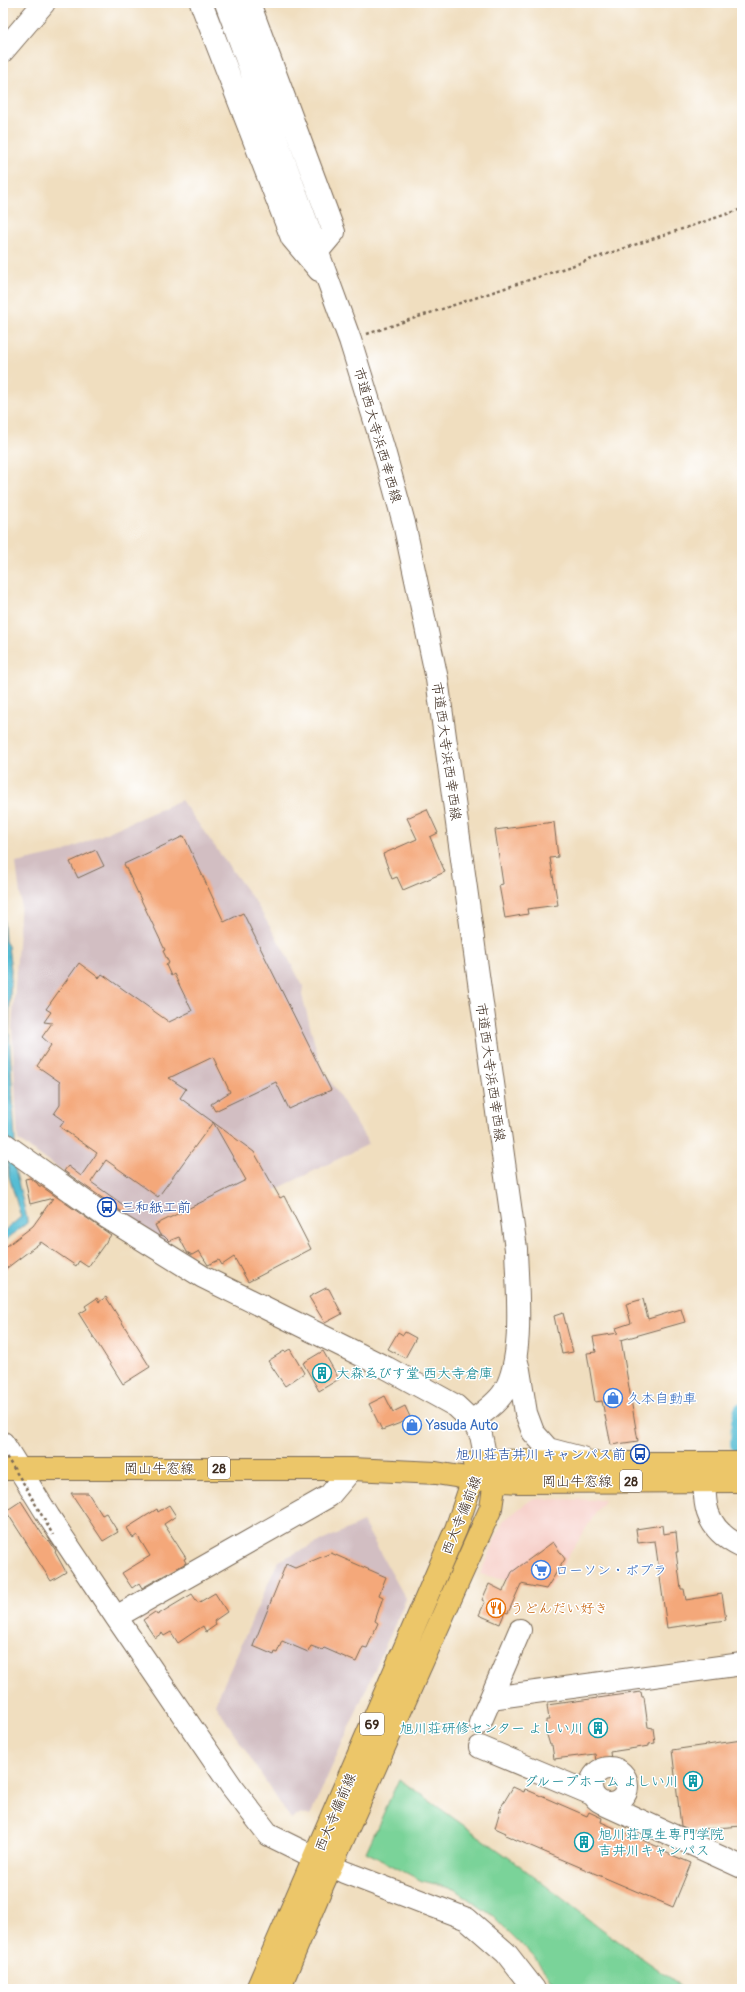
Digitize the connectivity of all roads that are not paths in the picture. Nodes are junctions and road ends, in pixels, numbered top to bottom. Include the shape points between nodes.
1 (44, 3) edge
2 (226, 3) edge
3 (249, 3) edge
4 (206, 4) edge
5 (3, 51) edge
6 (318, 251) junction
7 (329, 282) junction
8 (3, 1143) edge
9 (515, 1358) junction
10 (472, 1421) junction
11 (3, 1443) edge
12 (486, 1460) junction
13 (603, 1463) junction
14 (742, 1463) edge
15 (11, 1469) edge
16 (352, 1469) junction
17 (705, 1472) junction
18 (436, 1473) junction
19 (473, 1479) junction
20 (495, 1481) junction
21 (742, 1481) edge
22 (519, 1482) junction
23 (742, 1547) edge
24 (116, 1617) junction
25 (520, 1630) dead end
26 (742, 1664) edge
27 (491, 1698) junction
28 (480, 1723) dead end
29 (480, 1747) dead end
30 (323, 1862) junction
31 (742, 1867) edge
32 (257, 1989) edge
33 (279, 1989) edge
34 (534, 1989) edge

1 - 5 street
2 - 6 street, 市道西大寺浜西幸西線
3 - 6 street via 334,232
4 - 7 street via 292,238
6 - 7 street, 市道西大寺浜西幸西線
7 - 9 street, 市道西大寺浜西幸西線 via 384,448 404,523 437,679 516,1249
8 - 10 street via 125,1229 203,1277 387,1368 456,1406
9 - 10 street, 市道西大寺浜西幸西線 via 504,1393
9 - 13 street via 526,1413 533,1432 548,1449
10 - 12 street via 480,1434
11 - 15 street
12 - 13 main road, 岡山牛窓線 / 28
12 - 18 main road, 岡山牛窓線 / 28
12 - 19 main road, 西大寺備前線 / 69
12 - 20 main road, 西大寺備前線
12 - 22 street
13 - 17 main road, 岡山牛窓線 / 28
14 - 17 main road, 岡山牛窓線 / 28
15 - 16 main road, 岡山牛窓線 / 28
15 - 24 street
16 - 18 main road, 岡山牛窓線 / 28
16 - 24 street via 329,1496
17 - 21 main road, 岡山牛窓線 / 28
17 - 22 main road, 岡山牛窓線 / 28
17 - 23 street via 704,1496 707,1513 715,1528
18 - 19 main road, 岡山牛窓線 / 28
19 - 20 main road, 岡山牛窓線 / 28
19 - 30 main road, 西大寺備前線 / 69 via 456,1529
20 - 22 main road, 岡山牛窓線 / 28
20 - 30 main road, 西大寺備前線 / 69 via 491,1508
24 - 30 street via 232,1787 269,1834
25 - 27 street
26 - 27 street
27 - 28 street
29 - 31 street via 599,1799
30 - 32 main road, 西大寺備前線 / 69
30 - 33 main road, 西大寺備前線 / 69
30 - 34 street via 468,1918 506,1953

